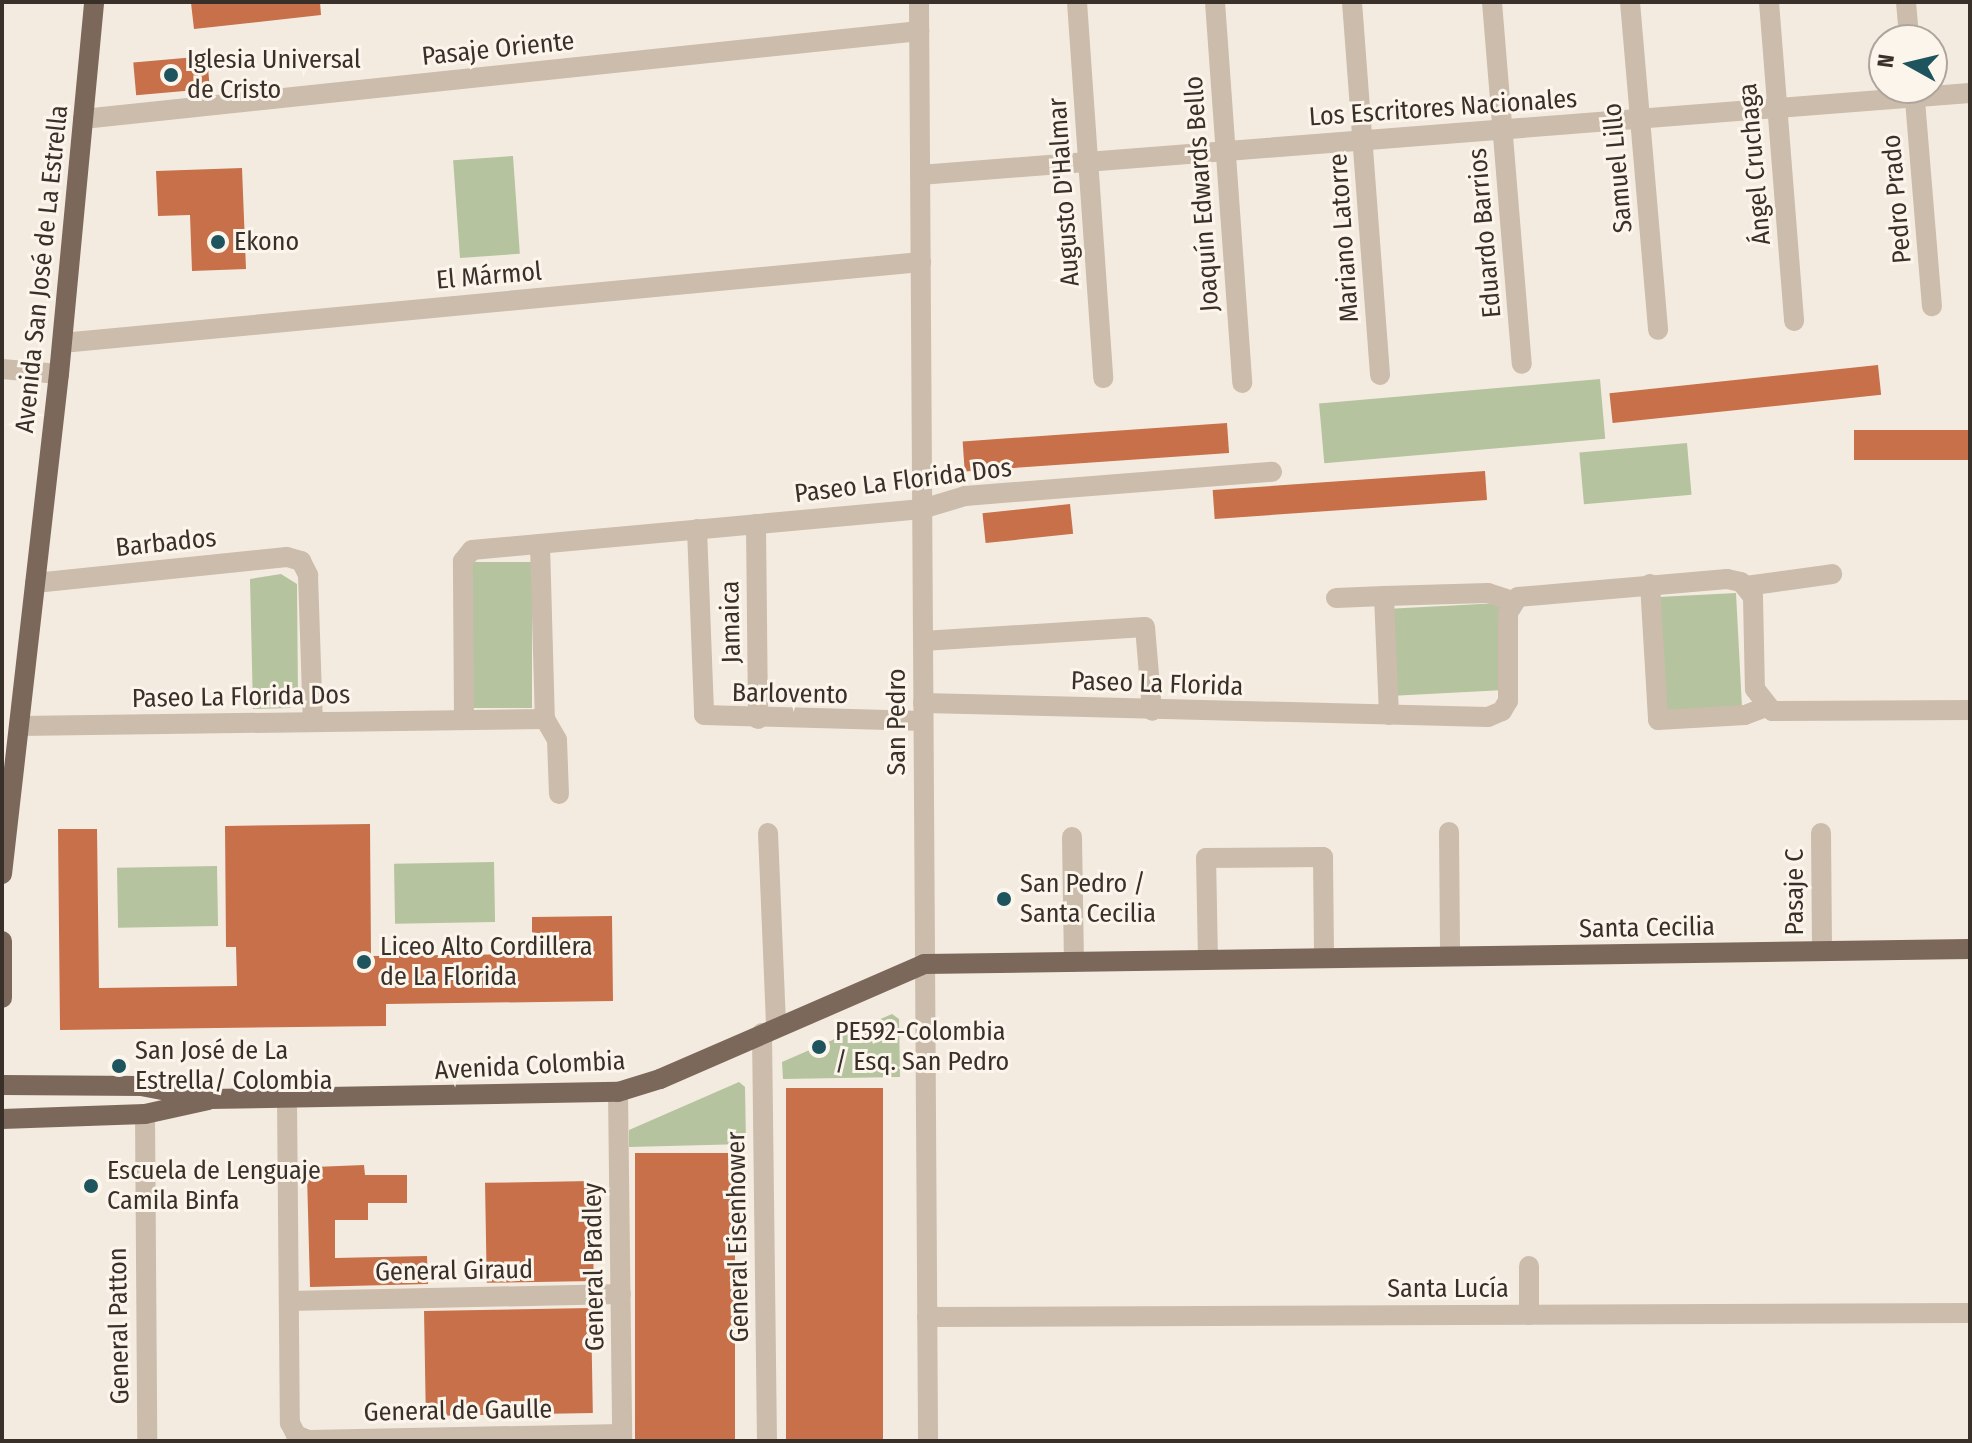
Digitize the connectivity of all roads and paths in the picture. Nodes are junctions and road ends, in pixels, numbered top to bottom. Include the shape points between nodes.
1 (94, 2) edge
2 (919, 2) edge
3 (1077, 2) edge
4 (1215, 2) edge
5 (1352, 2) edge
6 (1492, 2) edge
7 (1630, 2) edge
8 (1769, 2) edge
9 (1906, 2) edge
10 (1908, 24) edge
11 (919, 31) junction
12 (1948, 93) edge
13 (1970, 93) edge
14 (1868, 98) edge
15 (1915, 104) edge
16 (1777, 108) junction
17 (83, 119) junction
18 (1640, 119) junction
19 (1503, 130) junction
20 (1363, 141) junction
21 (1225, 151) junction
22 (1088, 162) junction
23 (920, 175) junction
24 (921, 262) junction
25 (1932, 306) dead end
26 (1794, 321) dead end
27 (1658, 330) dead end
28 (62, 343) junction
29 (1522, 364) dead end
30 (2, 369) edge
31 (59, 374) junction
32 (1380, 375) dead end
33 (1103, 378) dead end
34 (1242, 383) dead end
35 (1272, 472) dead end
36 (922, 509) junction
37 (756, 524) junction
38 (697, 529) junction
39 (540, 544) junction
40 (1832, 574) dead end
41 (35, 583) junction
42 (1650, 584) junction
43 (1746, 586) junction
44 (1384, 596) junction
45 (1336, 598) dead end
46 (1513, 601) junction
47 (923, 641) junction
48 (1766, 707) junction
49 (1970, 710) edge
50 (1152, 711) junction
51 (923, 712) junction
52 (704, 715) joint
53 (1389, 715) junction
54 (545, 719) junction
55 (758, 719) junction
56 (464, 720) junction
57 (313, 722) junction
58 (19, 726) junction
59 (559, 794) dead end
60 (1449, 832) dead end
61 (768, 833) dead end
62 (1821, 833) dead end
63 (1072, 837) dead end
64 (2, 874) edge
65 (2, 941) edge
66 (1970, 949) edge
67 (1822, 951) junction
68 (1450, 956) junction
69 (1324, 958) junction
70 (1208, 960) junction
71 (1074, 962) junction
72 (924, 964) junction
73 (2, 998) edge
74 (769, 1030) junction
75 (2, 1085) edge
76 (618, 1092) junction
77 (287, 1098) junction
78 (209, 1099) junction
79 (145, 1114) junction
80 (2, 1119) edge
81 (1529, 1266) dead end
82 (621, 1294) junction
83 (289, 1301) junction
84 (1970, 1313) edge
85 (1529, 1315) junction
86 (927, 1317) junction
87 (622, 1437) edge
88 (147, 1441) edge
89 (767, 1441) edge
90 (928, 1441) edge

1 - 17 main road, Avenida San José de La Estrella
2 - 11 street, San Pedro
3 - 22 street, Augusto D'Halmar
4 - 21 street, Joaquín Edwards Bello
5 - 20 street, Mariano Latorre
6 - 19 street, Eduardo Barrios
7 - 18 street, Samuel Lillo
8 - 16 street, Ángel Cruchaga
9 - 10 street
11 - 17 street, Pasaje Oriente
11 - 23 street, San Pedro
12 - 13 street, Los Escritores Nacionales
14 - 16 street, Los Escritores Nacionales
15 - 25 street, Pedro Prado
16 - 18 street, Los Escritores Nacionales
16 - 26 street, Ángel Cruchaga
17 - 28 main road, Avenida San José de La Estrella
18 - 19 street, Los Escritores Nacionales
18 - 27 street, Samuel Lillo
19 - 20 street, Los Escritores Nacionales
19 - 29 street, Eduardo Barrios
20 - 21 street, Los Escritores Nacionales
20 - 32 street, Mariano Latorre
21 - 22 street, Los Escritores Nacionales
21 - 34 street, Joaquín Edwards Bello
22 - 23 street, Los Escritores Nacionales
22 - 33 street, Augusto D'Halmar
23 - 24 street, San Pedro
24 - 28 street, El Mármol
24 - 36 street, San Pedro
28 - 31 main road, Avenida San José de La Estrella
30 - 31 street
31 - 41 main road, Avenida San José de La Estrella
35 - 36 street, Paseo La Florida Dos via 965,496
36 - 37 street, Paseo La Florida Dos
36 - 47 street, San Pedro
37 - 38 street, Paseo La Florida Dos
37 - 55 street, Jamaica
38 - 39 street, Paseo La Florida Dos
38 - 52 street, Jamaica
39 - 54 street
39 - 56 street, Paseo La Florida Dos via 472,550 464,557
40 - 43 street
41 - 57 street, Barbados via 287,557 301,561 308,575
41 - 58 main road, Avenida San José de La Estrella
42 - 43 street via 1727,579
42 - 46 street via 1525,594
42 - 48 street via 1658,720 1745,715
43 - 48 street via 1754,604 1755,689
44 - 45 street
44 - 46 street via 1488,593
44 - 53 street
46 - 53 street, Paseo La Florida via 1508,613 1509,696 1502,711 1488,717
47 - 50 street, Paseo La Florida via 1145,627
47 - 51 street, San Pedro
48 - 49 street via 1785,713
50 - 51 street, Paseo La Florida
50 - 53 street, Paseo La Florida
51 - 55 street, Barlovento
51 - 72 street, San Pedro
52 - 55 street, Barlovento
54 - 56 street, Paseo La Florida Dos
54 - 59 street via 557,740
56 - 57 street, Paseo La Florida Dos
57 - 58 street, Paseo La Florida Dos
58 - 64 main road, Avenida San José de La Estrella
60 - 68 street
61 - 74 street, General Eisenhower
62 - 67 street, Pasaje C
63 - 71 street
65 - 73 main road
66 - 67 main road, Santa Cecilia
67 - 68 main road, Santa Cecilia
68 - 69 main road, Santa Cecilia
69 - 70 main road, Santa Cecilia
69 - 70 street via 1323,857 1206,858
70 - 71 main road, Santa Cecilia
71 - 72 main road, Santa Cecilia
72 - 74 main road, Avenida Colombia
72 - 86 street, San Pedro
74 - 76 main road, Avenida Colombia
74 - 89 street, General Eisenhower
75 - 78 main road, Avenida Colombia via 141,1086
76 - 77 main road, Avenida Colombia
76 - 82 street, General Bradley
77 - 78 main road, Avenida Colombia
77 - 83 street
78 - 79 main road, Avenida Colombia
79 - 80 main road, Avenida Colombia
79 - 88 street, General Patton
81 - 85 street
82 - 83 street, General Giraud
82 - 87 street, General Bradley
83 - 87 street, General de Gaulle via 290,1423 296,1435 308,1440
84 - 85 street, Santa Lucía
85 - 86 street, Santa Lucía
86 - 90 street, San Pedro

